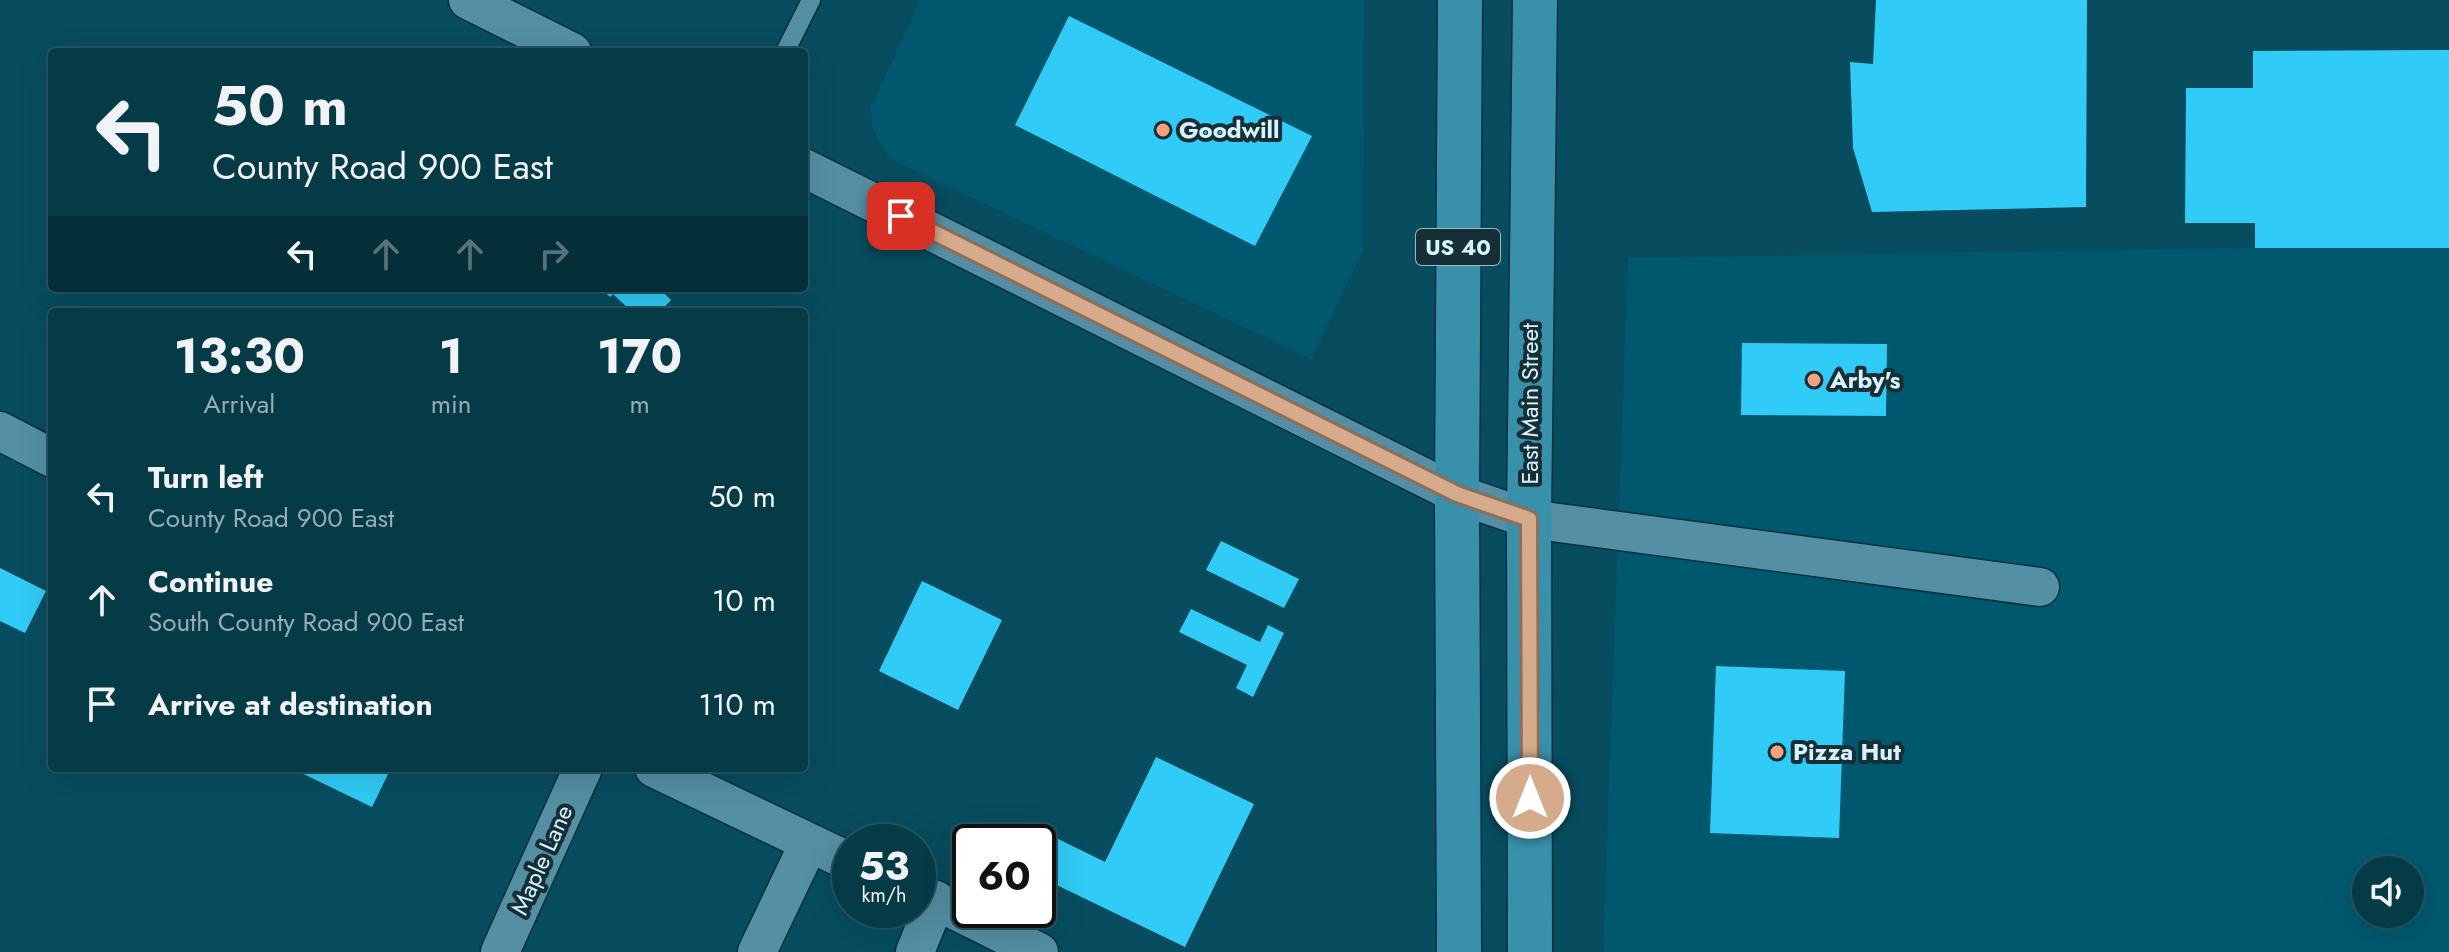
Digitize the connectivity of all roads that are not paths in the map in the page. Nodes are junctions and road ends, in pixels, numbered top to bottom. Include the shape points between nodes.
1 (468, 0) edge
2 (811, 0) edge
3 (1460, 0) edge
4 (1535, 0) edge
5 (564, 48) edge
6 (787, 48) edge
7 (808, 170) edge
8 (0, 431) edge
9 (48, 456) edge
10 (1457, 494) junction
11 (1529, 519) junction
12 (2040, 587) dead end
13 (581, 772) edge
14 (662, 772) edge
15 (809, 843) junction
16 (832, 854) edge
17 (936, 900) edge
18 (920, 928) edge
19 (500, 952) edge
20 (757, 952) edge
21 (915, 952) edge
22 (1039, 952) edge
23 (1459, 952) edge
24 (1530, 952) edge

1 - 5 street
2 - 6 lane
3 - 10 main road, US 40
4 - 11 main road, East Main Street / US 40
7 - 10 street
8 - 9 street
10 - 11 street
10 - 23 main road, US 40
11 - 12 street
11 - 24 main road, East Main Street / US 40
13 - 19 street, Maple Lane
14 - 15 street
15 - 16 street
15 - 20 street
17 - 22 street
18 - 21 street

